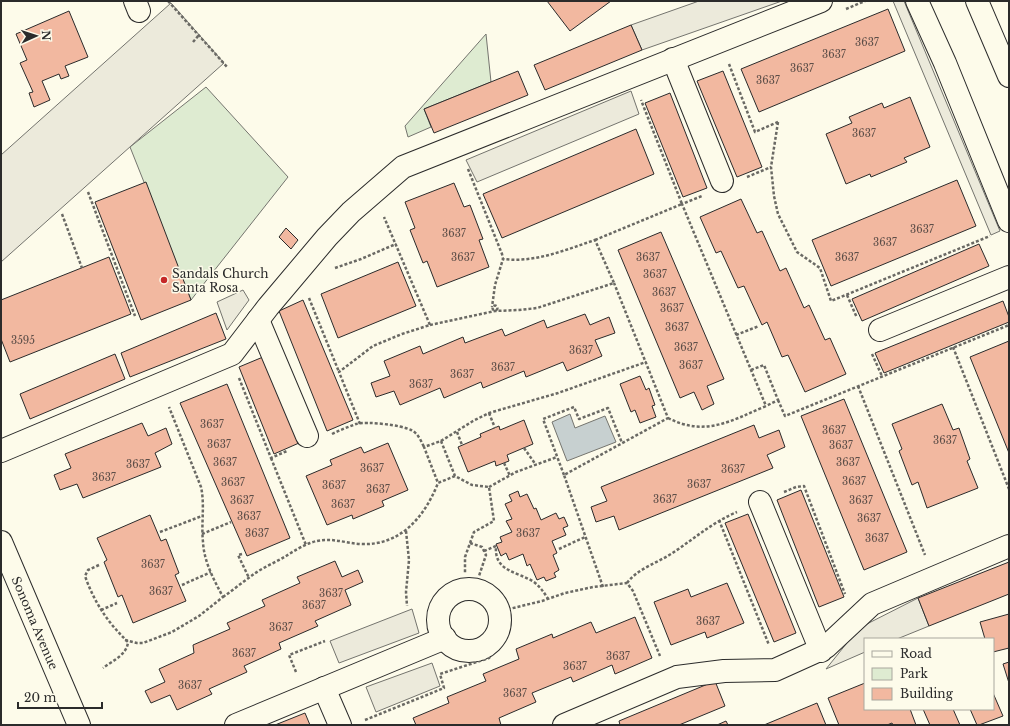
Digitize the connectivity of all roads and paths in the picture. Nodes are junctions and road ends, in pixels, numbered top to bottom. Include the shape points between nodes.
1 (168, 1) edge
2 (821, 1) edge
3 (865, 1) edge
4 (917, 1) edge
5 (977, 1) edge
6 (843, 10) dead end
7 (199, 35) junction
8 (193, 42) dead end
9 (726, 58) dead end
10 (673, 59) junction
11 (228, 68) dead end
12 (632, 76) junction
13 (1009, 76) edge
14 (467, 167) dead end
15 (722, 181) dead end
16 (88, 192) dead end
17 (682, 204) junction
18 (62, 214) dead end
19 (384, 216) dead end
20 (1009, 221) edge
21 (990, 236) dead end
22 (595, 240) junction
23 (396, 244) junction
24 (503, 259) junction
25 (82, 268) dead end
26 (332, 269) dead end
27 (1009, 277) edge
28 (614, 284) junction
29 (307, 294) dead end
30 (496, 311) junction
31 (135, 316) dead end
32 (258, 320) junction
33 (430, 325) junction
34 (1009, 325) edge
35 (759, 326) dead end
36 (880, 330) dead end
37 (736, 335) junction
38 (953, 347) junction
39 (646, 362) junction
40 (751, 370) junction
41 (339, 372) junction
42 (858, 386) junction
43 (778, 400) junction
44 (168, 406) dead end
45 (766, 406) junction
46 (489, 413) junction
47 (668, 418) junction
48 (360, 424) dead end
49 (495, 428) dead end
50 (457, 432) junction
51 (307, 436) dead end
52 (441, 441) junction
53 (622, 443) junction
54 (462, 445) dead end
55 (524, 448) dead end
56 (1, 450) edge
57 (557, 457) junction
58 (271, 458) dead end
59 (504, 463) dead end
60 (536, 465) junction
61 (564, 475) junction
62 (455, 476) junction
63 (510, 476) junction
64 (438, 483) junction
65 (489, 486) dead end
66 (1009, 489) edge
67 (760, 502) junction
68 (202, 516) junction
69 (719, 520) junction
70 (230, 522) dead end
71 (406, 531) junction
72 (160, 532) dead end
73 (202, 534) junction
74 (585, 537) junction
75 (1, 542) edge
76 (470, 543) junction
77 (306, 545) junction
78 (1009, 546) edge
79 (559, 549) dead end
80 (484, 551) junction
81 (242, 554) dead end
82 (927, 561) dead end
83 (98, 565) dead end
84 (211, 572) junction
85 (465, 574) dead end
86 (479, 576) dead end
87 (249, 578) junction
88 (627, 583) junction
89 (182, 585) dead end
90 (603, 586) junction
91 (845, 595) dead end
92 (223, 597) junction
93 (548, 599) junction
94 (117, 603) dead end
95 (406, 606) dead end
96 (101, 610) junction
97 (444, 638) dead end
98 (125, 640) junction
99 (325, 641) dead end
100 (771, 649) dead end
101 (820, 651) junction
102 (661, 659) dead end
103 (104, 668) dead end
104 (299, 678) dead end
105 (324, 688) junction
106 (351, 724) edge
107 (79, 725) edge
108 (236, 725) edge
109 (564, 725) edge

1 - 7 path
2 - 10 street
3 - 6 path
4 - 20 street
5 - 13 street
7 - 8 path
7 - 11 path
9 - 21 path via 755,132 778,122 771,167 778,214 797,252 820,268 831,301
10 - 12 street
10 - 15 street
12 - 17 path
12 - 32 street via 403,167 351,212
14 - 24 path
16 - 31 path
17 - 22 path
17 - 37 path
18 - 25 path
19 - 23 path
22 - 24 path via 541,258
22 - 28 path
23 - 26 path
23 - 33 path
24 - 30 path via 496,279 492,307 497,306
27 - 36 street
28 - 30 path via 537,308
28 - 39 path
29 - 41 path
30 - 33 path
32 - 51 street
32 - 56 street via 232,354
33 - 41 path via 373,346
34 - 38 path
35 - 37 path
37 - 40 path
38 - 42 path
38 - 66 path
39 - 46 path via 558,393
39 - 47 path
40 - 43 path via 764,365
40 - 45 path
41 - 48 path
42 - 43 path via 785,416
42 - 82 path
43 - 45 path
44 - 68 path via 201,487
45 - 47 path via 716,426 703,428 678,423
46 - 49 path
46 - 50 path
47 - 53 path
50 - 52 path
50 - 54 path
52 - 62 path
52 - 64 path via 424,447
53 - 57 path via 608,408 578,419 574,407 543,419
53 - 61 path
55 - 60 path
57 - 60 path
57 - 61 path
58 - 77 path
59 - 63 path
60 - 63 path
61 - 74 path
62 - 64 path
62 - 76 path via 472,485 489,487 494,522 474,532
63 - 65 path
64 - 71 path via 432,499
67 - 69 path
67 - 91 path via 804,486
67 - 101 street
68 - 72 path
68 - 73 path
69 - 88 path via 672,553 632,576
69 - 100 path
70 - 73 path
71 - 77 path via 376,544 322,540
71 - 95 path via 409,560
73 - 84 path via 205,558
74 - 79 path
74 - 90 path
75 - 107 street, Sonoma Avenue
76 - 80 path via 482,547
76 - 85 path via 464,557
77 - 87 path
78 - 101 street via 872,604
80 - 86 path via 486,554
80 - 93 path via 496,546 495,555 498,562 513,573 532,581 541,588
81 - 87 path via 238,555
83 - 96 path via 88,570 85,576
84 - 89 path
84 - 92 path
87 - 92 path
88 - 90 path
88 - 102 path via 633,591
90 - 93 path
92 - 98 path via 199,616 172,632 143,643
93 - 106 path via 509,609 508,630 489,658 440,674 444,688
94 - 96 path
96 - 98 path
97 - 105 street
98 - 103 path via 128,647
99 - 104 path via 289,655
101 - 109 street via 775,670 677,677
105 - 106 street
105 - 108 street

